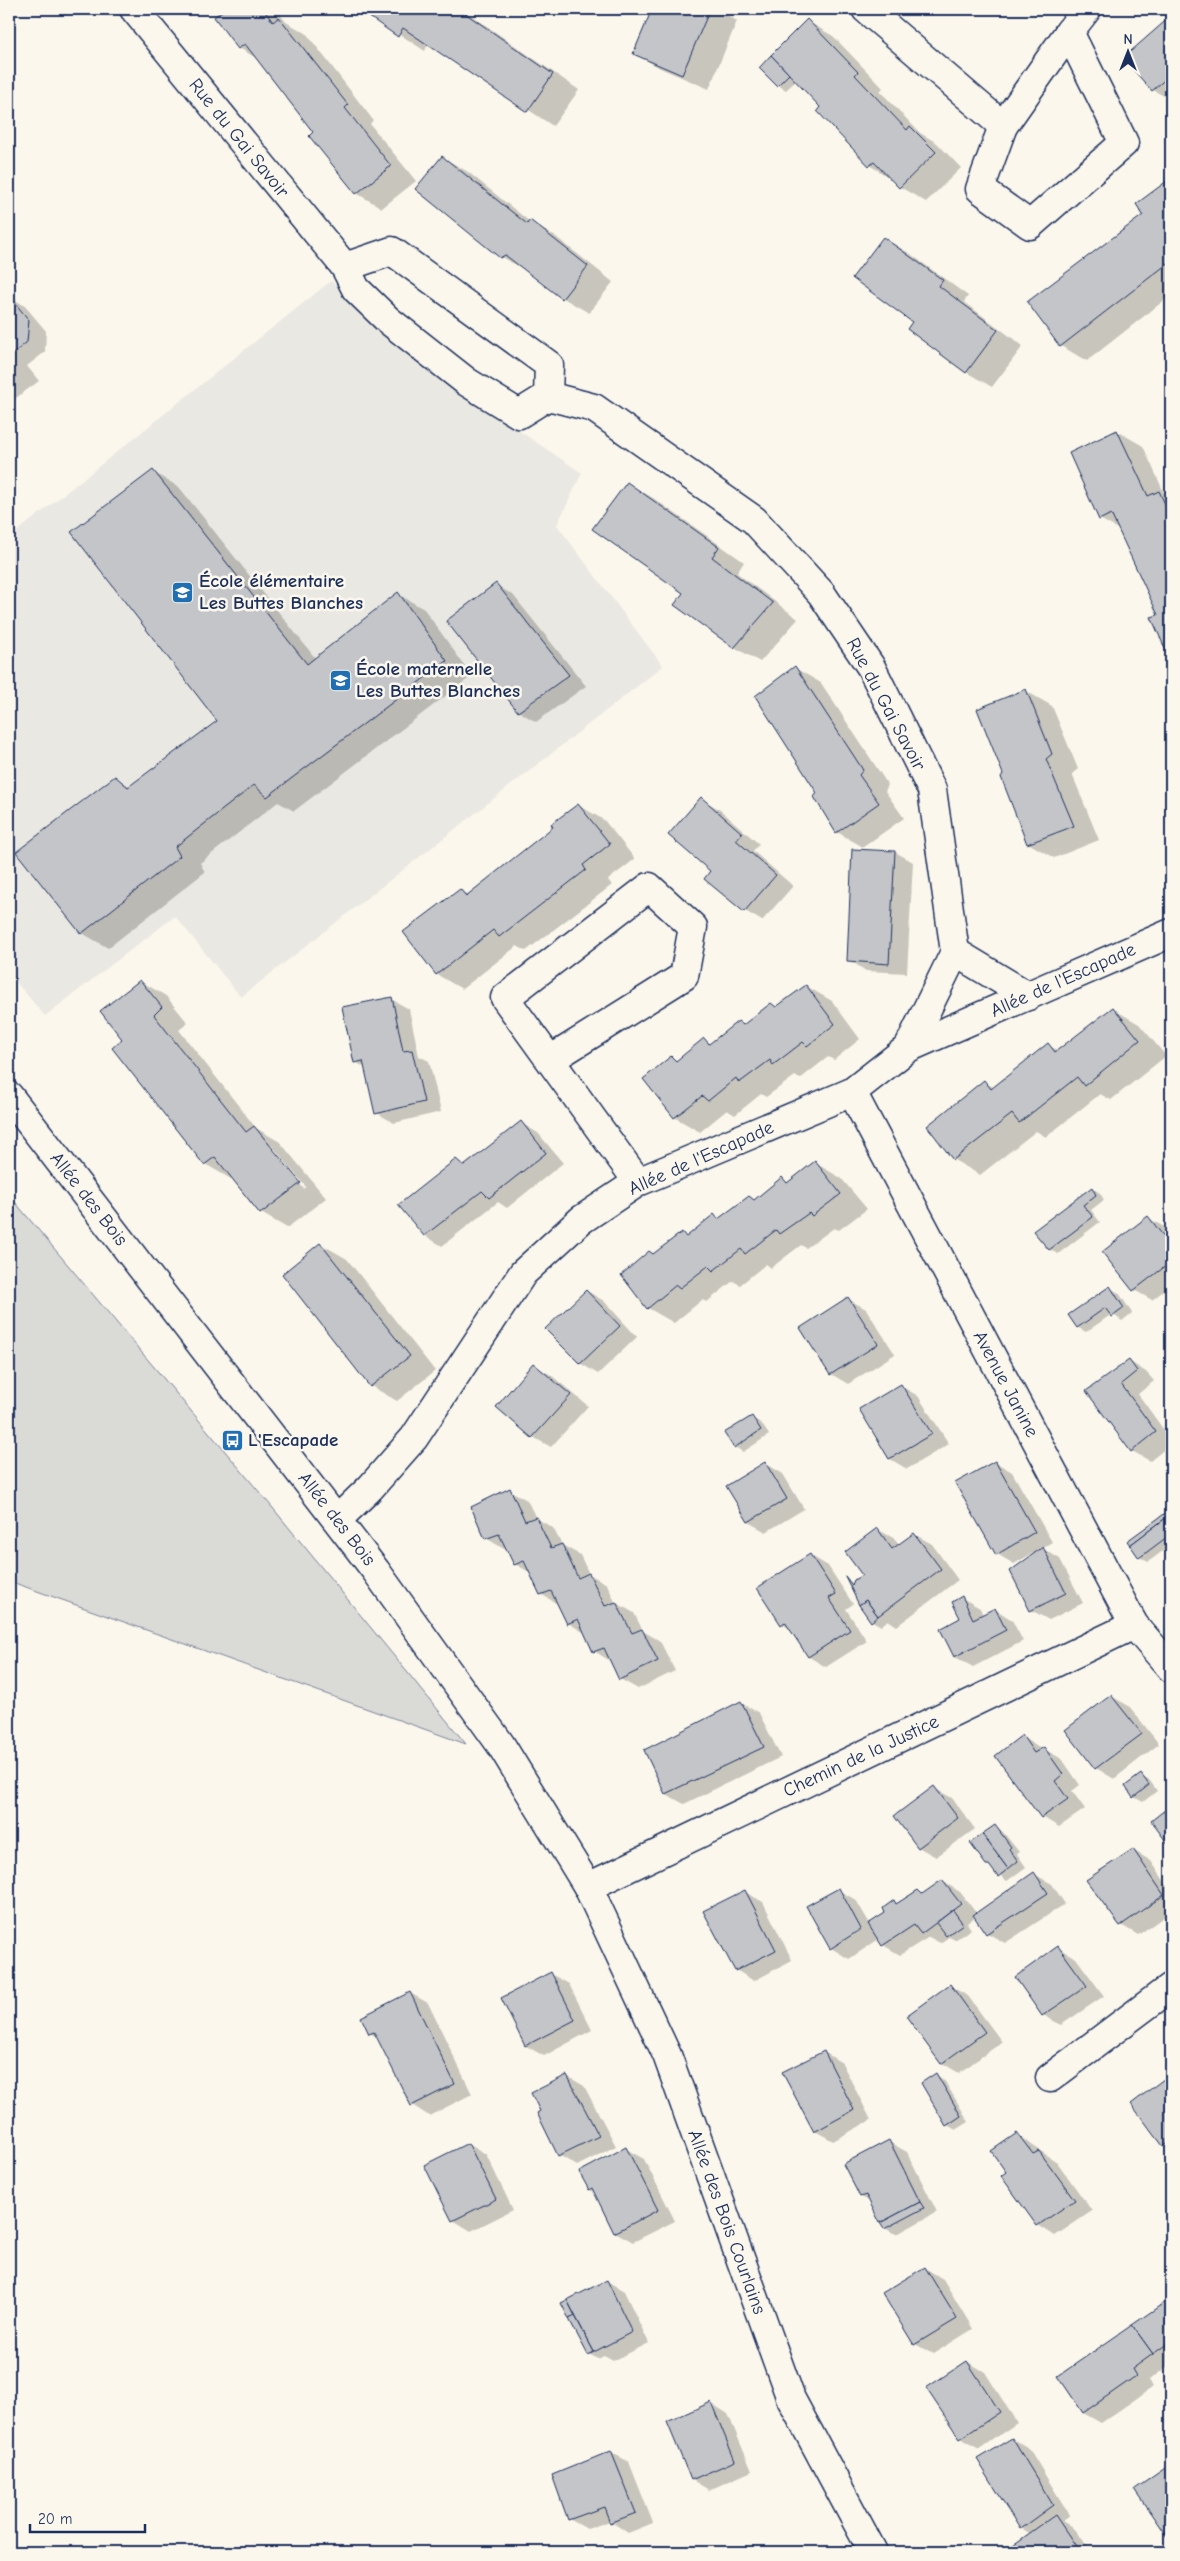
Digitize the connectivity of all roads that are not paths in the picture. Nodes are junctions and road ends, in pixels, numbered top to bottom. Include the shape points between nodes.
1 (134, 9) edge
2 (866, 9) edge
3 (1087, 9) edge
4 (1069, 32) junction
5 (1003, 126) junction
6 (345, 268) junction
7 (548, 396) junction
8 (1171, 933) edge
9 (955, 952) junction
10 (1028, 996) junction
11 (908, 1048) junction
12 (550, 1060) junction
13 (852, 1092) junction
14 (9, 1096) edge
15 (638, 1182) junction
16 (338, 1519) junction
17 (1134, 1625) junction
18 (1171, 1668) edge
19 (588, 1887) junction
20 (1171, 1987) edge
21 (1050, 2078) dead end
22 (873, 2552) edge

1 - 6 street, Rue du Gai Savoir
2 - 5 street
3 - 4 street
4 - 5 street
4 - 5 street via 1124,143 1030,225 980,189
6 - 7 street, Rue du Gai Savoir via 356,289 388,320 467,382 519,414
6 - 7 street via 392,251 549,365
7 - 9 street, Rue du Gai Savoir via 594,408 754,520 821,593 871,667 932,790
8 - 10 street, Allée de l'Escapade
9 - 10 street
9 - 11 street
10 - 11 street, Allée de l'Escapade
11 - 13 street, Allée de l'Escapade
12 - 12 street via 505,998 650,887 694,927 684,976
12 - 15 street
13 - 15 street, Allée de l'Escapade
13 - 17 street, Avenue Janine
14 - 16 street, Allée des Bois
15 - 16 street, Allée de l'Escapade via 580,1220 523,1273 414,1438
16 - 19 street, Allée des Bois via 501,1745
17 - 18 street, Avenue Janine
17 - 19 street, Chemin de la Justice
19 - 22 street, Allée des Bois Courlains via 667,2055 791,2399
20 - 21 street

